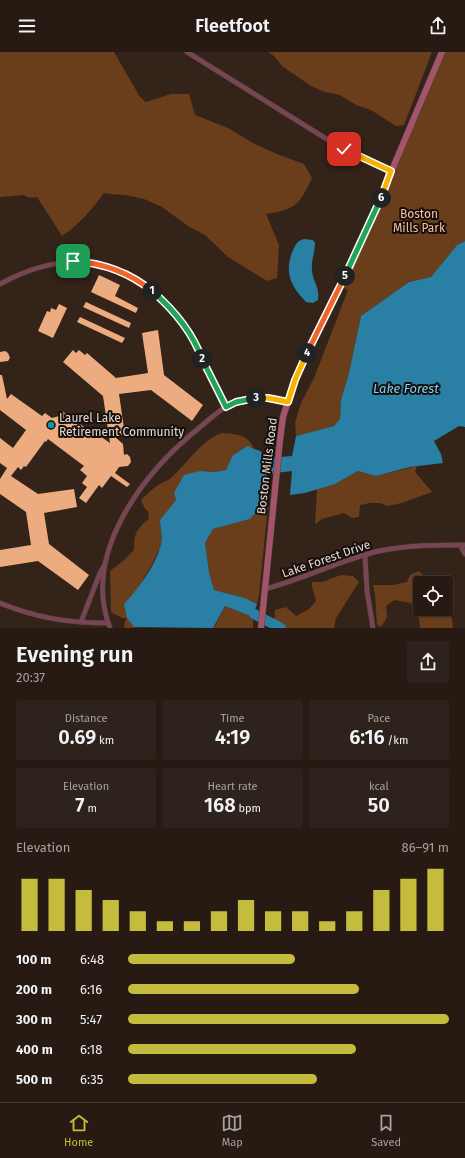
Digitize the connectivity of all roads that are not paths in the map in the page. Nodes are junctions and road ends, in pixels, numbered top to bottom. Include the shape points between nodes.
1 (187, 52) edge
2 (442, 52) edge
3 (391, 171) junction
4 (0, 284) edge
5 (288, 402) junction
6 (226, 407) junction
7 (463, 545) edge
8 (465, 554) edge
9 (365, 555) junction
10 (105, 564) junction
11 (265, 589) junction
12 (0, 603) edge
13 (81, 622) junction
14 (108, 623) junction
15 (262, 625) edge
16 (110, 628) edge
17 (373, 628) edge

1 - 3 street via 333,143
2 - 3 street, Boston Mills Road
3 - 5 street, Boston Mills Road via 367,229 295,380
4 - 6 street via 40,267 64,262 94,263 126,274 163,300 181,320 197,346
5 - 6 street via 261,398 236,402
5 - 11 street, Boston Mills Road via 283,416 280,440
6 - 10 street via 188,436 148,478 122,519
7 - 8 street
7 - 9 street, Lake Forest Drive via 391,549
9 - 11 street, Lake Forest Drive
9 - 17 street
10 - 13 street
10 - 14 street via 103,588
11 - 15 street, Boston Mills Road
12 - 13 street via 45,618
13 - 14 street
14 - 16 street

